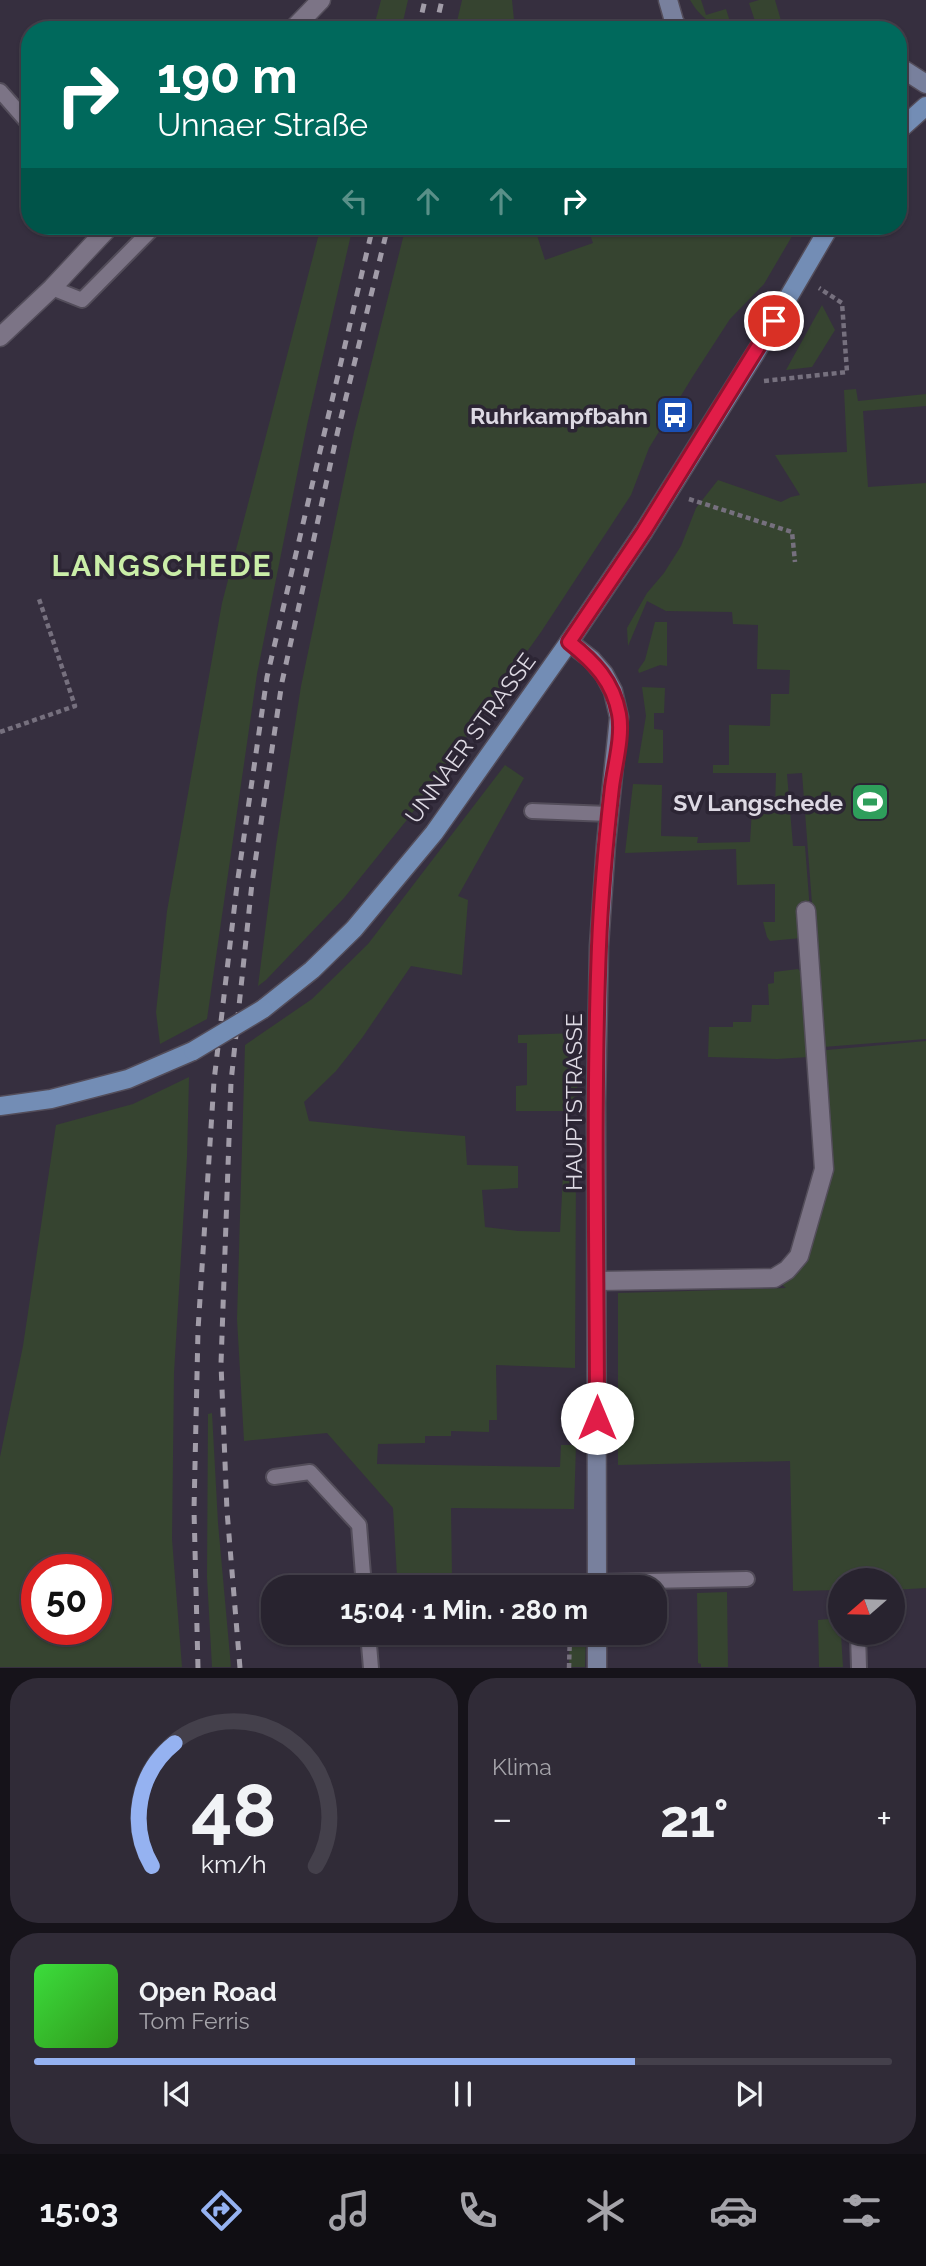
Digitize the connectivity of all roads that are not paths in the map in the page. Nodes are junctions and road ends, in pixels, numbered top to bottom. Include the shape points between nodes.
1 (321, 0) edge
2 (668, 0) edge
3 (301, 21) edge
4 (674, 21) edge
5 (907, 72) edge
6 (926, 84) edge
7 (0, 91) edge
8 (926, 106) edge
9 (21, 115) edge
10 (907, 123) edge
11 (102, 235) edge
12 (146, 235) edge
13 (825, 235) edge
14 (52, 288) junction
15 (0, 337) edge
16 (569, 642) junction
17 (532, 811) dead end
18 (609, 814) junction
19 (806, 911) dead end
20 (0, 1106) edge
21 (597, 1281) junction
22 (274, 1476) dead end
23 (363, 1575) edge
24 (597, 1575) edge
25 (747, 1579) dead end
26 (667, 1582) edge
27 (369, 1645) edge
28 (597, 1645) edge
29 (858, 1645) edge
30 (371, 1668) edge
31 (597, 1668) edge
32 (859, 1668) edge

1 - 3 street
2 - 4 main road
5 - 6 main road
7 - 9 lane
8 - 10 main road
11 - 14 street
12 - 14 lane via 82,300
13 - 16 main road, UNNAER STRASSE via 736,384
14 - 15 street
16 - 18 main road, HAUPTSTRASSE via 604,674 620,716
16 - 20 main road, UNNAER STRASSE, bridge via 433,833 363,919 312,970 263,1009 193,1051 128,1079 51,1099
17 - 18 lane
18 - 21 main road, HAUPTSTRASSE via 599,946
19 - 21 street via 824,1169 799,1256 774,1278
21 - 24 main road, HAUPTSTRASSE
22 - 23 lane via 310,1472 359,1525
25 - 26 lane, HAUPTSTRASSE
27 - 30 lane
28 - 31 main road
29 - 32 lane

